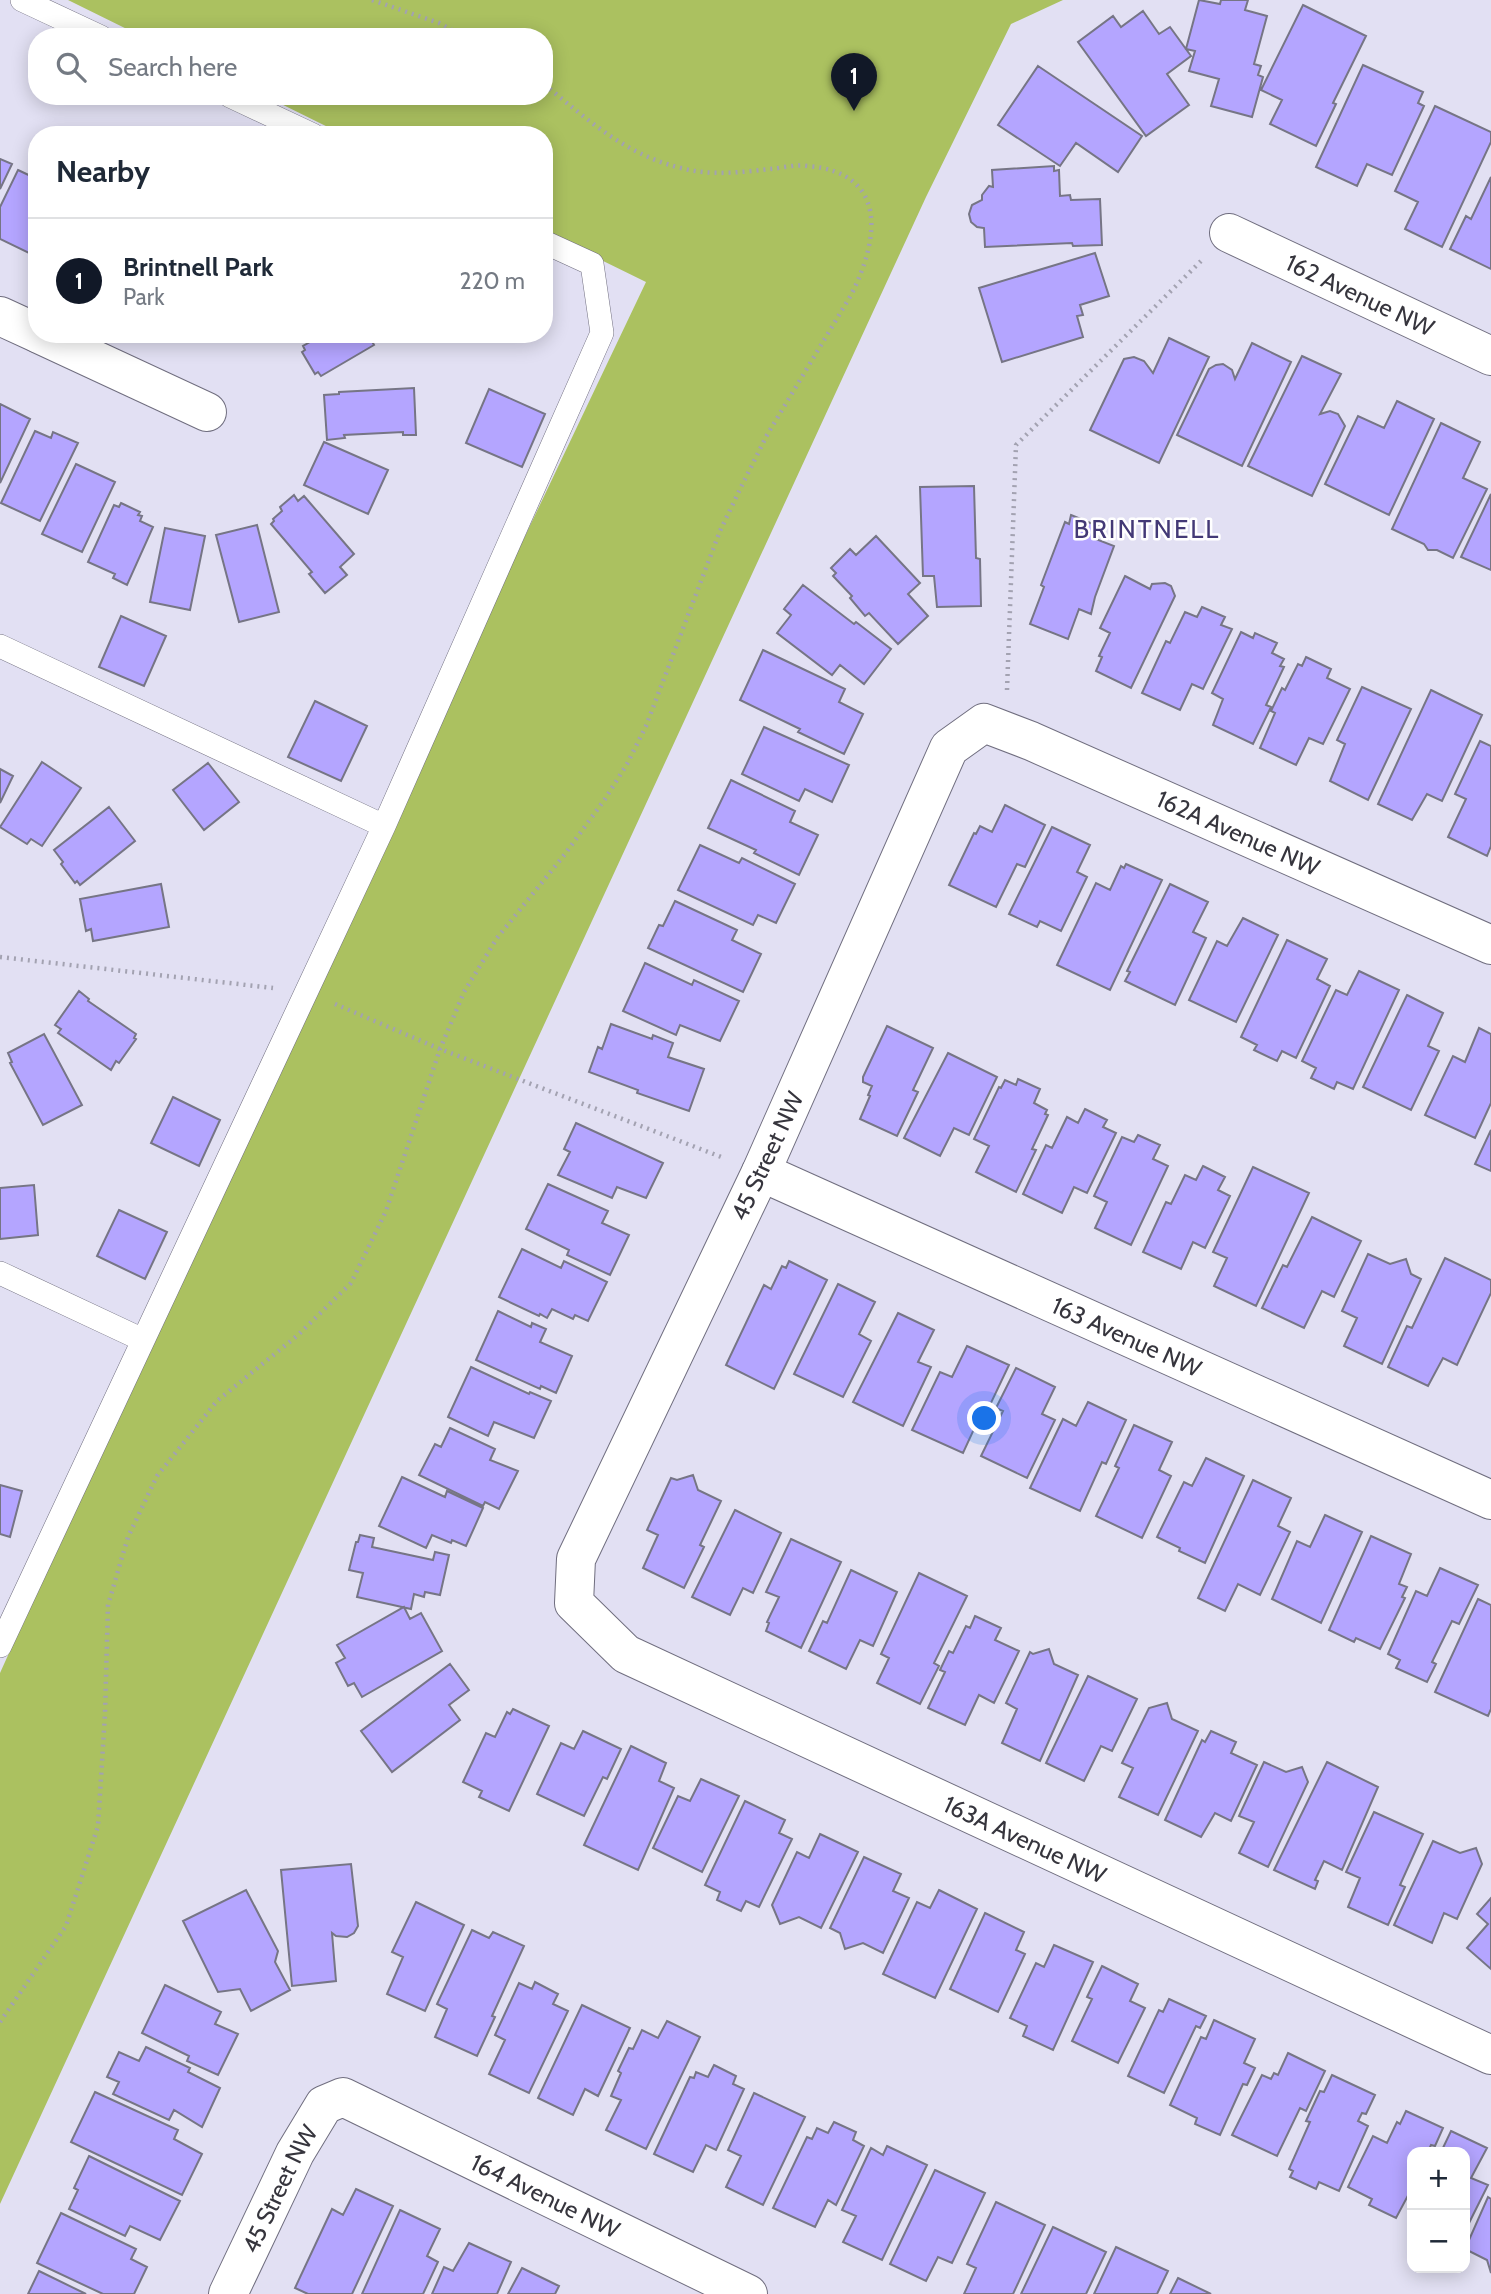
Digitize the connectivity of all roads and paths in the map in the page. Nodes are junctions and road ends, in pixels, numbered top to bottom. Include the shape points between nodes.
1 (22, 0) edge
2 (372, 0) edge
3 (82, 28) edge
4 (448, 28) edge
5 (553, 92) edge
6 (249, 105) edge
7 (294, 126) edge
8 (1229, 233) joint
9 (553, 246) edge
10 (0, 316) edge
11 (28, 329) edge
12 (58, 343) edge
13 (1491, 356) edge
14 (207, 412) dead end
15 (0, 646) edge
16 (995, 727) junction
17 (384, 826) junction
18 (1491, 945) edge
19 (0, 957) edge
20 (308, 992) junction
21 (440, 1049) junction
22 (761, 1172) junction
23 (0, 1273) edge
24 (143, 1340) junction
25 (1491, 1500) edge
26 (574, 1602) joint
27 (0, 1646) edge
28 (0, 2022) edge
29 (1491, 2055) edge
30 (343, 2097) joint
31 (228, 2294) edge
32 (748, 2294) edge

1 - 3 lane
2 - 4 path
5 - 21 path via 618,143 685,169 721,174 805,165 828,169 860,189 873,223 862,273 767,435 720,531 646,726 627,764 565,854 497,938 464,992
6 - 7 lane
8 - 13 street, 162 Avenue NW
8 - 16 path via 1016,445
9 - 17 lane via 592,264 602,333
10 - 11 street
12 - 14 street
15 - 17 lane
16 - 18 street, 162A Avenue NW
16 - 22 street, 45 Street NW via 949,748
17 - 20 lane
19 - 20 path
20 - 21 path
20 - 24 lane
21 - 22 path
21 - 28 path via 386,1211 351,1283 298,1335 218,1401 157,1476 128,1537 108,1605 98,1826 66,1926
22 - 25 street, 163 Avenue NW
22 - 26 street, 45 Street NW via 576,1559
23 - 24 lane
24 - 27 lane
26 - 29 street, 163A Avenue NW via 626,1654
30 - 31 street, 45 Street NW via 324,2105 295,2153
30 - 32 street, 164 Avenue NW

